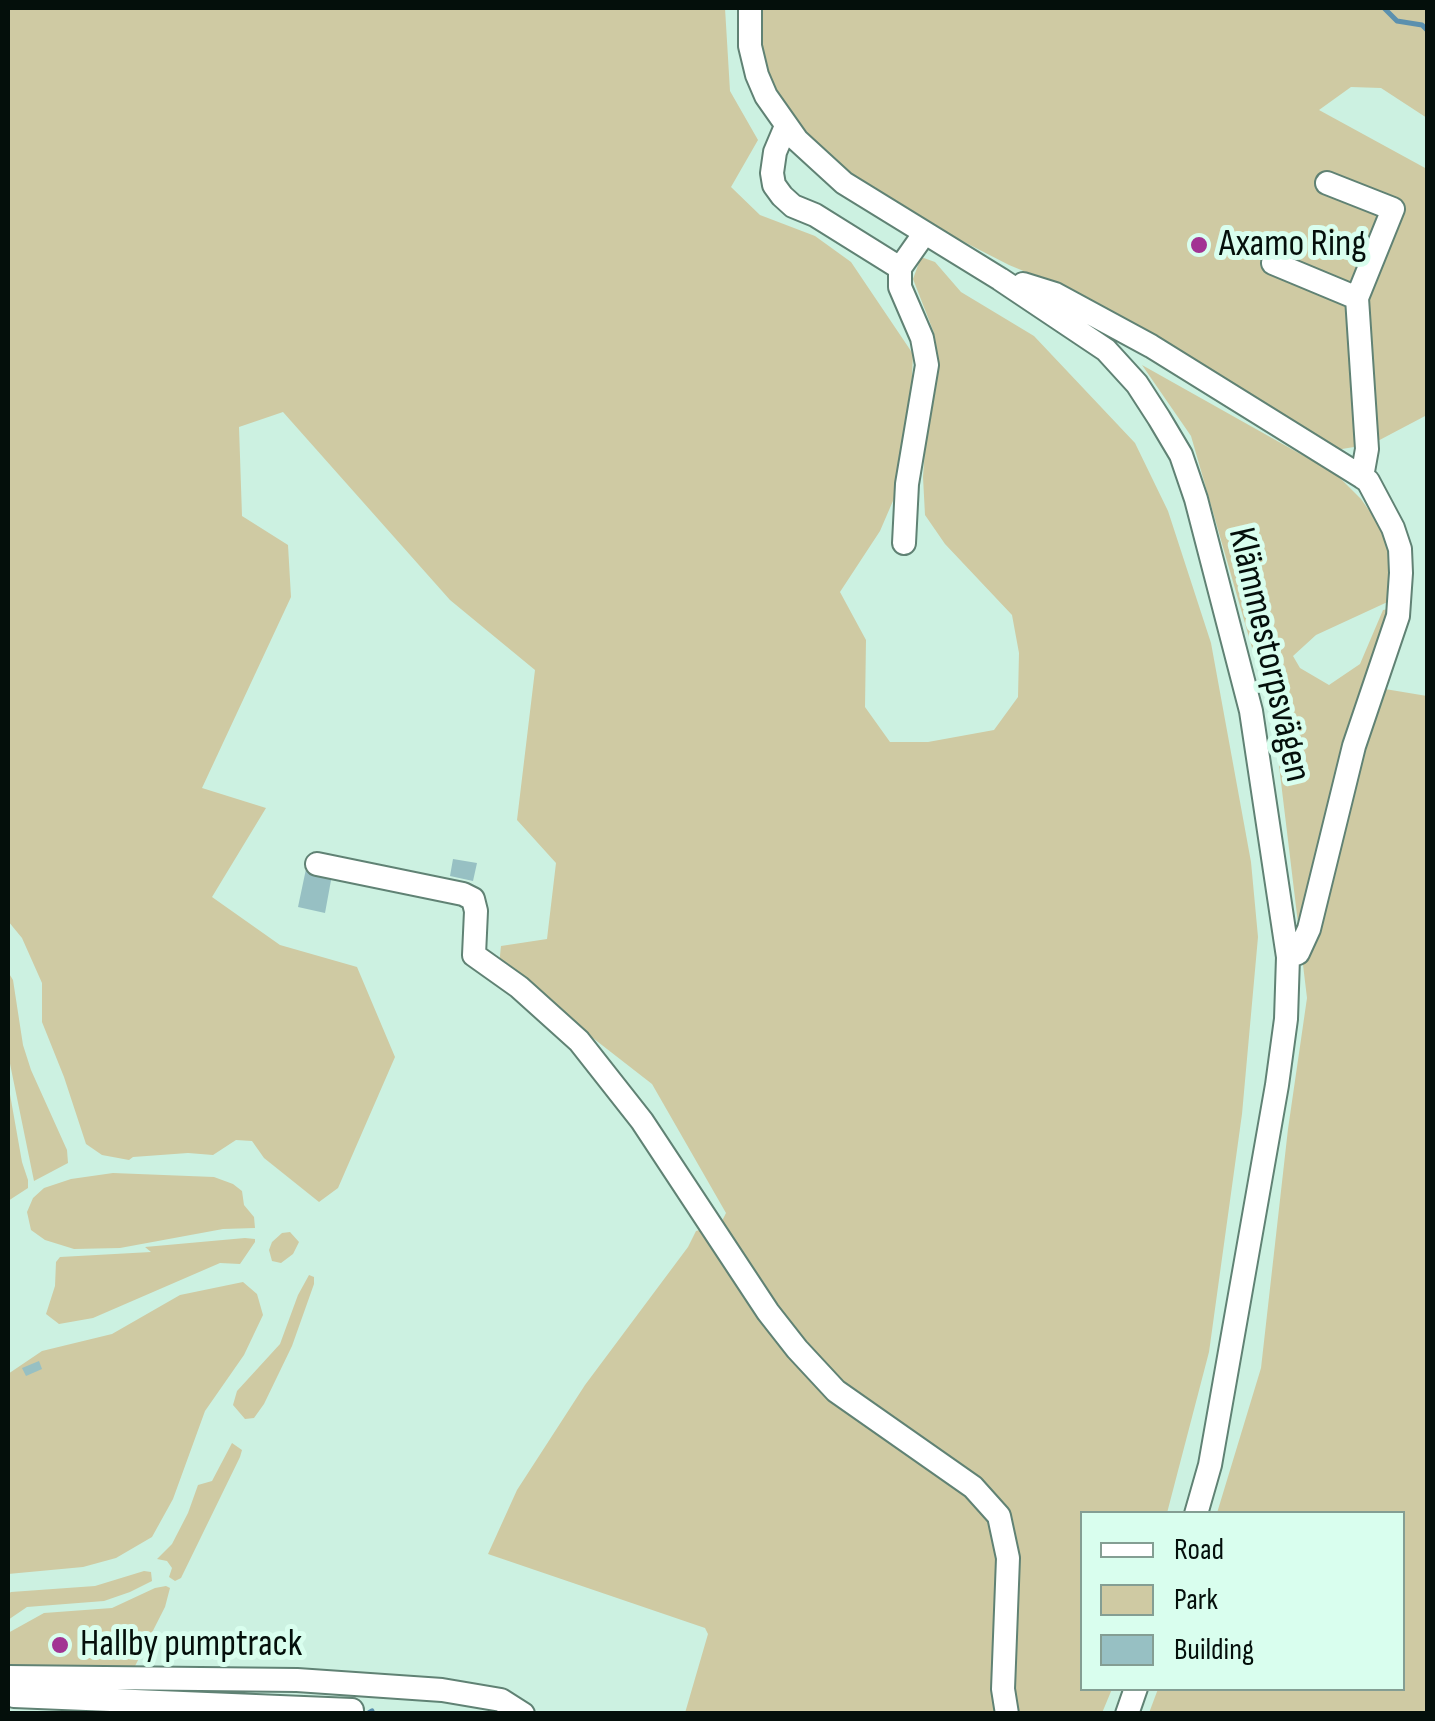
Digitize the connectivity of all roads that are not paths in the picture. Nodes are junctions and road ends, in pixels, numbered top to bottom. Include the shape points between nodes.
1 (750, 8) edge
2 (786, 126) junction
3 (844, 182) junction
4 (1327, 182) dead end
5 (815, 216) junction
6 (924, 234) junction
7 (1273, 264) dead end
8 (900, 268) junction
9 (1000, 279) junction
10 (1357, 298) junction
11 (1362, 476) junction
12 (904, 543) dead end
13 (317, 864) dead end
14 (1288, 957) junction
15 (1197, 1511) edge
16 (386, 1688) junction
17 (13, 1693) edge
18 (350, 1712) edge
19 (523, 1714) edge
20 (1007, 1714) edge

1 - 2 street, Klämmestorpsvägen via 757,75
2 - 3 street, Klämmestorpsvägen
2 - 5 street via 775,152 774,185 792,206
3 - 5 street via 835,201
3 - 6 street, Klämmestorpsvägen
4 - 10 street via 1394,210
5 - 8 street
6 - 8 street
6 - 9 street, Klämmestorpsvägen
7 - 10 street
8 - 12 street via 900,287 927,366
9 - 11 street via 1055,294 1151,346
9 - 14 street, Klämmestorpsvägen via 1106,350 1137,384 1181,455 1251,710
10 - 11 street via 1367,449
11 - 14 street via 1393,528 1402,596 1354,746 1305,942
13 - 20 street via 473,899 474,956 579,1041 642,1121 797,1350 836,1391 932,1456 999,1516 1008,1558
14 - 15 street, Klämmestorpsvägen via 1277,1086
16 - 17 street via 298,1680
16 - 18 street
16 - 19 street via 472,1693
17 - 18 street

